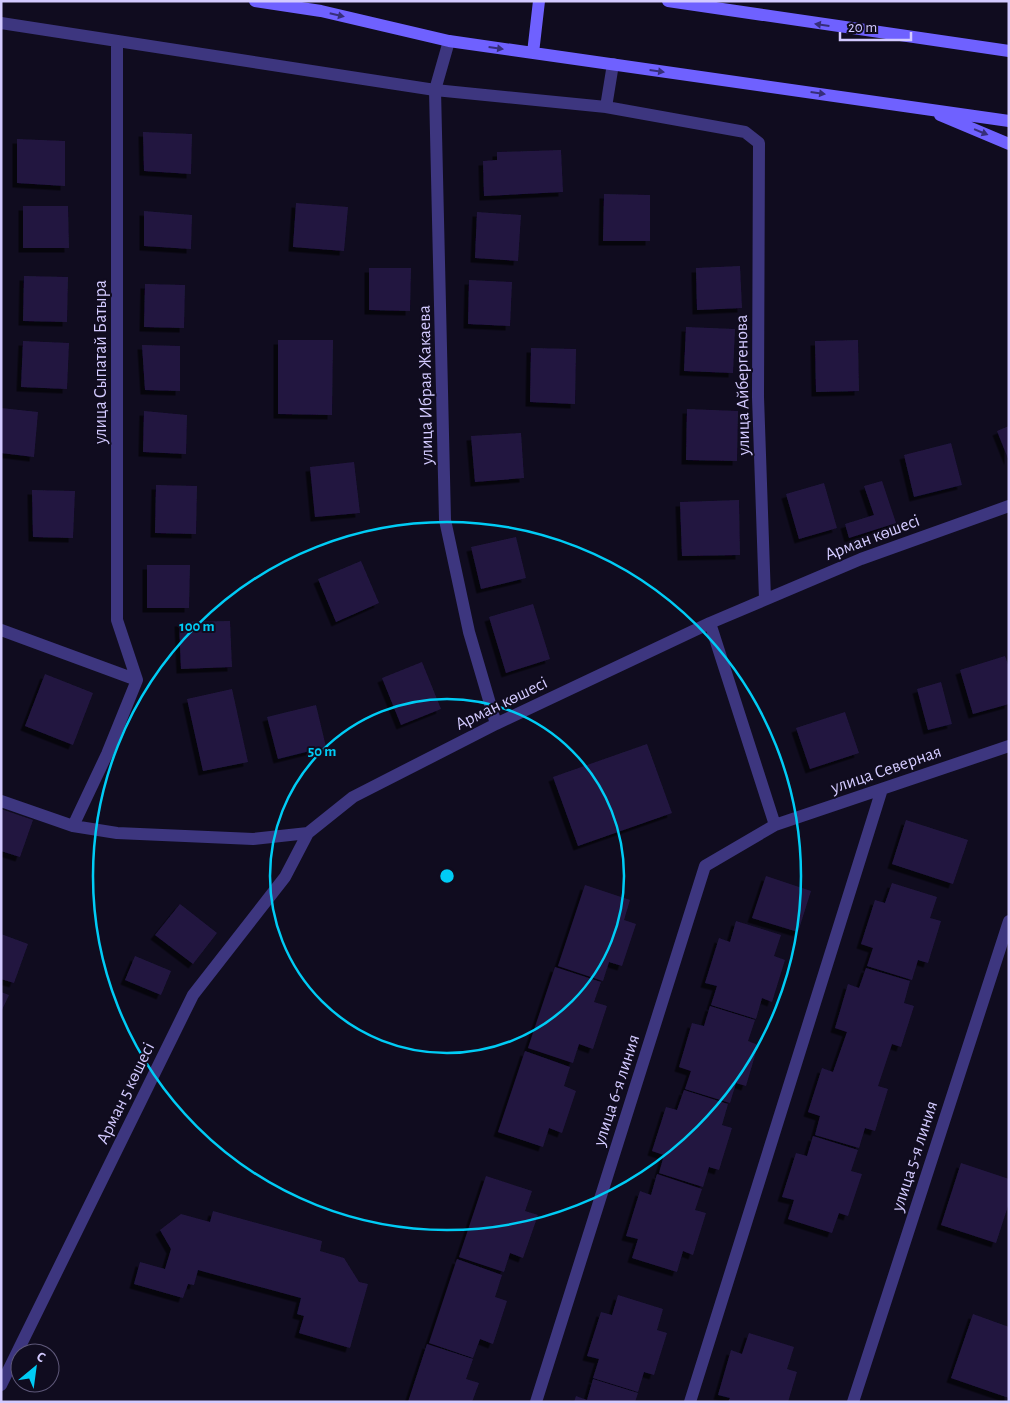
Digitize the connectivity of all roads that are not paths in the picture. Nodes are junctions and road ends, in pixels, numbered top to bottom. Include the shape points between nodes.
1 (254, 1) edge
2 (539, 1) edge
3 (668, 1) edge
4 (1, 23) edge
5 (117, 41) junction
6 (450, 41) junction
7 (1009, 51) edge
8 (533, 53) junction
9 (612, 64) junction
10 (435, 90) junction
11 (606, 107) junction
12 (921, 107) junction
13 (1009, 121) edge
14 (1009, 144) edge
15 (1009, 506) edge
16 (765, 599) junction
17 (710, 623) junction
18 (1, 630) edge
19 (137, 680) junction
20 (496, 724) junction
21 (1009, 746) edge
22 (882, 789) junction
23 (1, 801) edge
24 (775, 825) junction
25 (73, 826) junction
26 (308, 832) junction
27 (1009, 921) edge
28 (1, 1385) edge
29 (536, 1402) edge
30 (690, 1402) edge
31 (853, 1402) edge

1 -> 6 main road via 321,11
2 - 8 main road
7 -> 3 main road
4 - 5 street
5 - 10 street
5 - 19 street, улица Сыпатай Батыра via 117,620
6 -> 8 main road
6 - 10 street, улица Ибрая Жакаева
8 - 9 main road
9 - 11 street
9 -> 12 main road
10 - 11 street
10 - 20 street, улица Ибрая Жакаева via 445,520 469,632
11 - 16 street, улица Айбергенова via 745,132 759,143 758,397
12 - 13 main road
12 -> 14 main road
15 - 16 street, Арман көшесі via 861,559
16 - 17 street, Арман көшесі
17 - 20 street, Арман көшесі
17 - 24 street
18 - 19 street
19 - 25 street
20 - 26 street, Арман көшесі via 353,797
21 - 22 street, улица Северная
22 - 24 street, улица Северная
22 - 30 street
23 - 25 street, Арман көшесі
24 - 29 street, улица 6-я линия via 705,866
25 - 26 street, Арман көшесі via 117,833 253,840
26 - 28 street, Арман 5 көшесі via 285,877 192,995
27 - 31 street, улица 5-я линия

